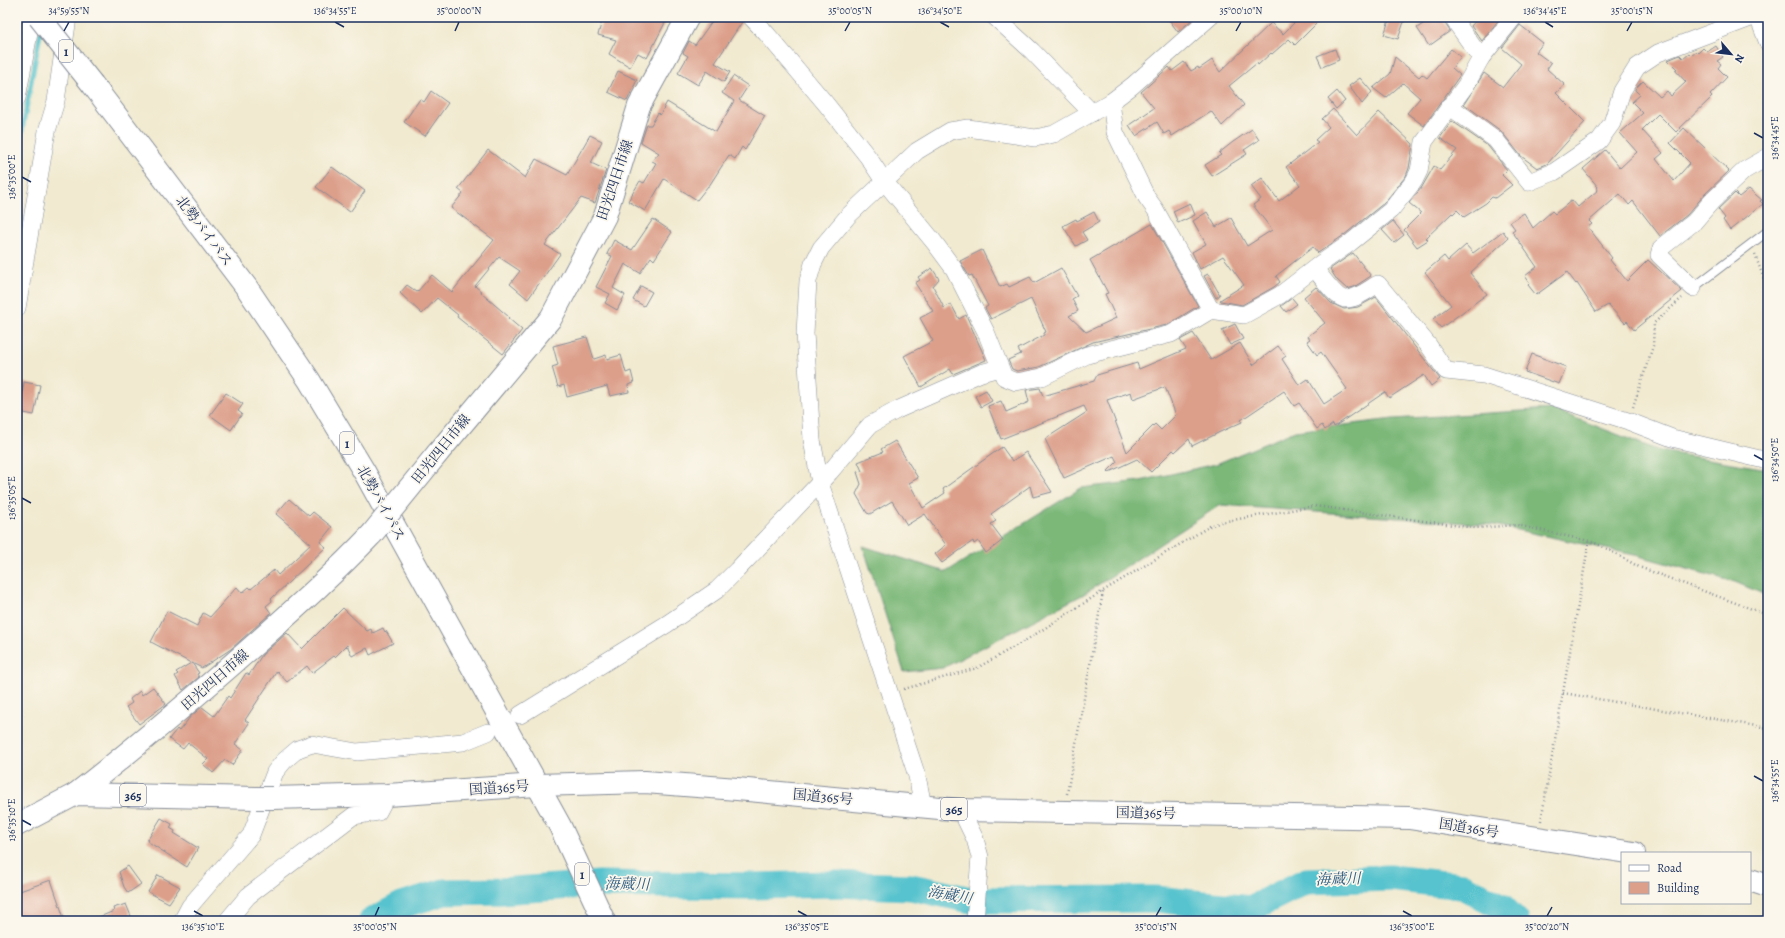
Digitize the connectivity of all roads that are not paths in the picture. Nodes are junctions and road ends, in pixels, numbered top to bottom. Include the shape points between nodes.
1 (32, 17) edge
2 (39, 17) edge
3 (68, 17) edge
4 (688, 17) edge
5 (750, 17) edge
6 (995, 17) edge
7 (1210, 17) edge
8 (1452, 17) edge
9 (1514, 17) edge
10 (1753, 17) edge
11 (1758, 17) edge
12 (1768, 43) edge
13 (1481, 58) junction
14 (17, 98) edge
15 (1110, 102) junction
16 (1449, 106) junction
17 (1092, 113) junction
18 (1768, 157) edge
19 (884, 181) junction
20 (1768, 231) edge
21 (1314, 269) junction
22 (1693, 288) joint
23 (17, 308) edge
24 (1211, 310) junction
25 (999, 368) junction
26 (1768, 461) edge
27 (820, 483) junction
28 (520, 715) dead end
29 (488, 732) dead end
30 (537, 785) junction
31 (76, 794) junction
32 (387, 795) junction
33 (923, 806) junction
34 (963, 815) junction
35 (17, 825) edge
36 (1628, 852) edge
37 (1751, 880) edge
38 (1768, 886) edge
39 (182, 921) edge
40 (227, 921) edge
41 (604, 921) edge
42 (975, 921) edge

1 - 14 street
2 - 30 main road, 北勢バイパス / 1, bridge via 247,288 309,380 365,473
3 - 23 street via 56,101 47,131
4 - 31 main road, 田光四日市線, bridge via 639,106 605,216 551,318 372,534 339,569 210,685 137,747
5 - 19 street via 826,104
6 - 17 street
7 - 15 street via 1132,86
8 - 13 street
9 - 13 street
10 - 16 street via 1658,53 1637,67 1622,91 1612,123 1599,141 1554,172 1529,182 1495,139
11 - 12 street
13 - 16 street via 1466,85
15 - 17 street
15 - 24 street via 1115,132 1147,198
16 - 21 street via 1424,142 1420,171 1391,210
17 - 19 street via 1054,134 1044,136 1022,136 968,128 950,131 917,151
18 - 22 street via 1745,170 1694,222 1661,248 1659,255
19 - 25 street via 954,269 986,332
19 - 27 street via 848,216 821,248 808,281 805,333 812,440
20 - 22 lane
21 - 24 street via 1280,296 1244,316
21 - 26 street via 1338,295 1346,299 1354,298 1378,284 1430,346 1446,371 1484,375 1628,421 1672,438
24 - 25 street via 1170,334 1087,355 1042,377 1016,382 1004,377
25 - 27 street via 981,373 879,419 867,429
27 - 28 street via 717,590
27 - 33 street via 917,776
29 - 39 street via 463,742 357,752 312,744 298,749 275,772 251,835 190,906
30 - 32 main road, 国道365号 / 365
30 - 33 main road, 国道365号 / 365 via 645,782
30 - 41 main road, 北勢バイパス / 1 via 560,826
31 - 32 main road, 国道365号 / 365 via 264,798
31 - 35 main road, 国道365号 / 365
32 - 40 street via 378,812 353,816 248,896
33 - 34 main road, 国道365号 / 365
34 - 36 main road, 国道365号 / 365 via 1064,811 1409,818
34 - 42 street via 975,839 980,857
37 - 38 main road

